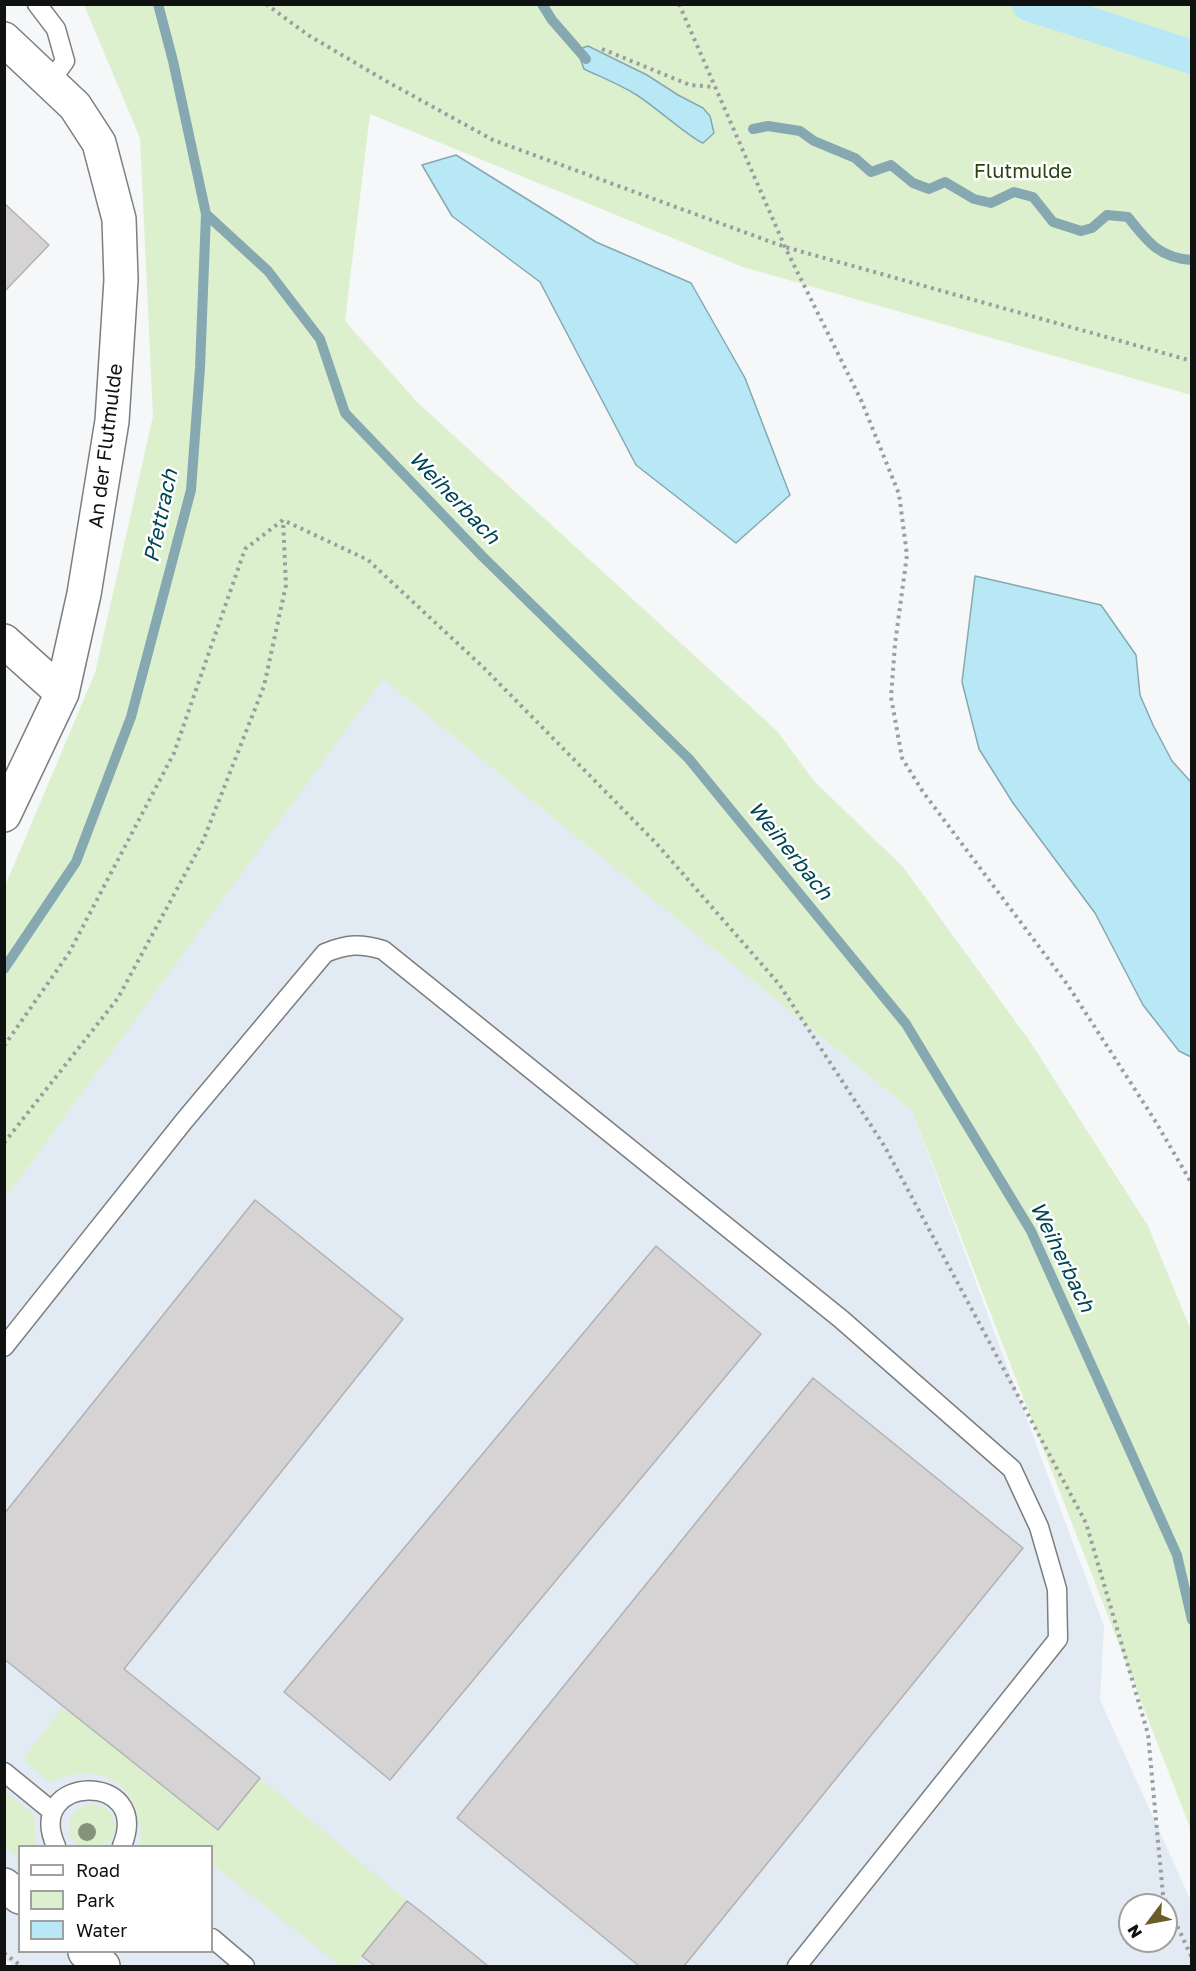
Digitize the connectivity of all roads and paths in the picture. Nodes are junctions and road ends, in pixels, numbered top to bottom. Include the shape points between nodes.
1 (37, 4) edge
2 (266, 4) edge
3 (679, 4) edge
4 (4, 39) edge
5 (602, 49) dead end
6 (50, 82) junction
7 (715, 87) junction
8 (785, 247) junction
9 (1191, 361) edge
10 (283, 520) junction
11 (4, 641) edge
12 (62, 693) junction
13 (4, 815) edge
14 (4, 1046) edge
15 (4, 1143) edge
16 (1191, 1184) edge
17 (4, 1347) edge
18 (4, 1772) edge
19 (53, 1812) junction
20 (56, 1845) edge
21 (122, 1845) edge
22 (4, 1885) edge
23 (18, 1896) edge
24 (213, 1939) edge
25 (4, 1953) edge
26 (1191, 1958) edge
27 (21, 1966) edge
28 (245, 1966) edge
29 (797, 1966) edge

1 - 6 lane via 56,29 65,61
2 - 8 path via 376,76 493,140
3 - 7 path
4 - 6 street, An der Flutmulde
5 - 7 path via 690,85
6 - 12 street, An der Flutmulde via 75,106 99,143 119,219 121,280 111,432 93,554
7 - 8 path
8 - 9 path
8 - 16 path via 861,400 899,494 907,555 891,697 902,758 922,792 1067,984
10 - 14 path via 245,549 174,753 69,953
10 - 15 path via 286,585 264,686 203,841 118,998
10 - 26 path via 368,560 484,668 656,843 779,984 885,1147 1086,1523 1148,1734 1163,1895
11 - 12 street
12 - 13 street, An der Flutmulde
17 - 29 lane via 191,1112 325,953 345,944 383,950 860,1335 1012,1469 1039,1527 1057,1589 1058,1639
18 - 19 lane
19 - 20 lane via 50,1825
19 - 21 lane via 70,1794 81,1789 106,1793 123,1810 127,1835
22 - 23 street
24 - 28 lane
25 - 27 path

